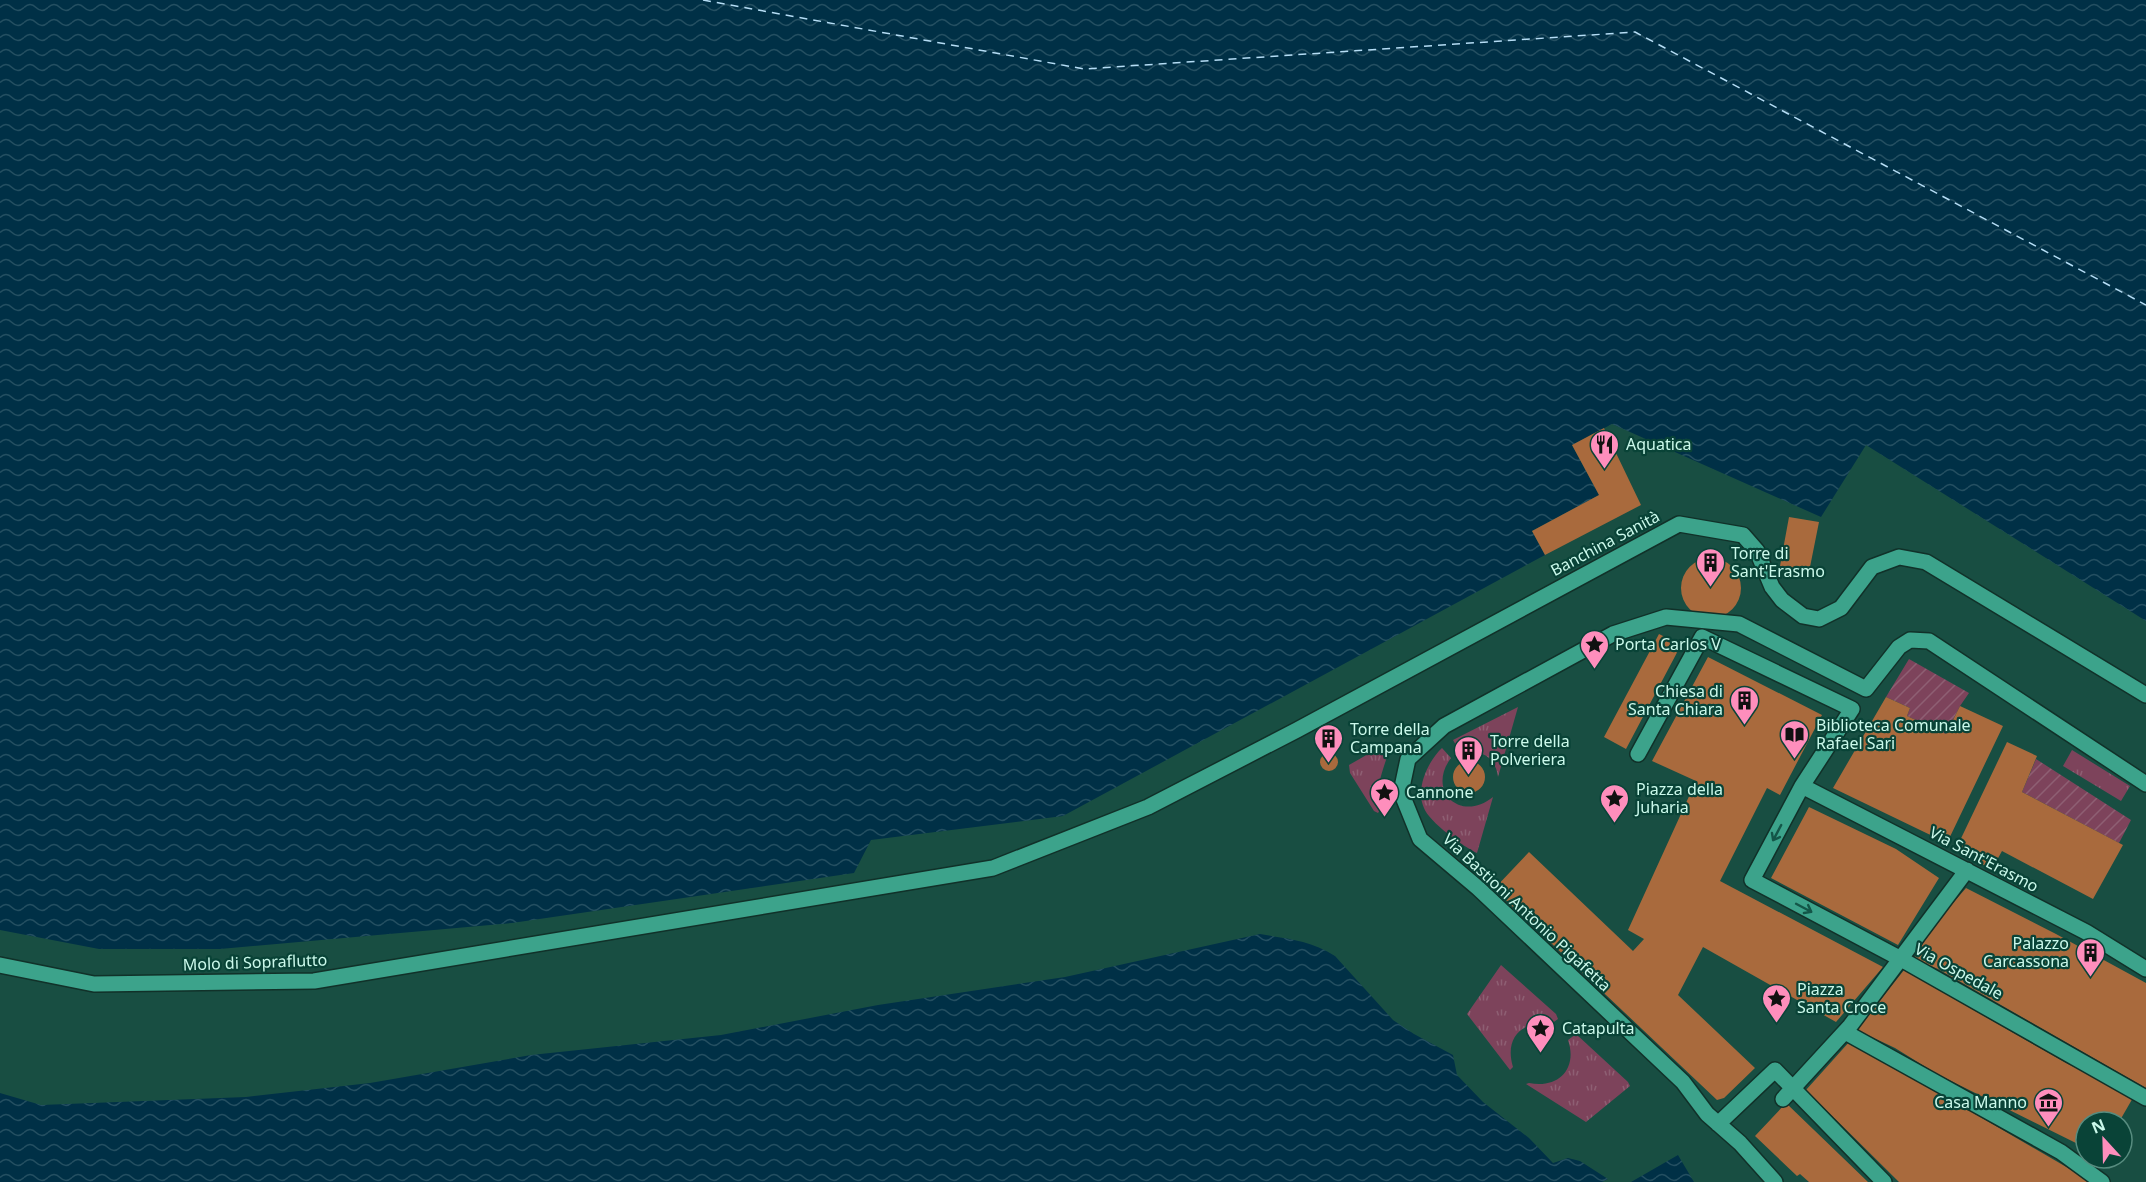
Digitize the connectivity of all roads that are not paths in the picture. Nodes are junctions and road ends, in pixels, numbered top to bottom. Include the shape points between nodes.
1 (2146, 695) edge
2 (1638, 754) dead end
3 (2146, 784) edge
4 (1802, 786) junction
5 (1967, 870) junction
6 (582, 936) joint
7 (1901, 959) junction
8 (0, 965) edge
9 (2146, 969) edge
10 (1848, 1029) junction
11 (1788, 1094) junction
12 (2146, 1098) edge
13 (1718, 1124) junction
14 (1775, 1182) edge
15 (1884, 1182) edge
16 (2103, 1182) edge

1 - 6 street, Banchina Sanità via 1926,562 1899,557 1872,567 1841,608 1819,619 1803,616 1782,600 1757,551 1743,535 1678,524 1148,807 993,868
2 - 4 street via 1702,637 1852,708
3 - 13 street, Via Bastioni Antonio Pigafetta via 1929,641 1910,640 1899,647 1866,688 1739,624 1666,617 1613,634 1444,726 1408,759 1401,792 1420,839 1478,888 1683,1082
4 - 5 street, Via Sant'Erasmo
4 -> 7 street, Via Ospedale via 1752,880
5 - 7 street
5 - 9 street, Via Sant'Erasmo via 2086,932
6 - 8 street, Molo di Sopraflutto via 315,981 93,984
7 - 10 street
7 - 12 street, Via Ospedale
10 - 11 street
10 - 16 street via 2061,1152
11 - 13 street via 1775,1070
11 - 15 street
13 - 14 street, Via Bastioni Antonio Pigafetta

